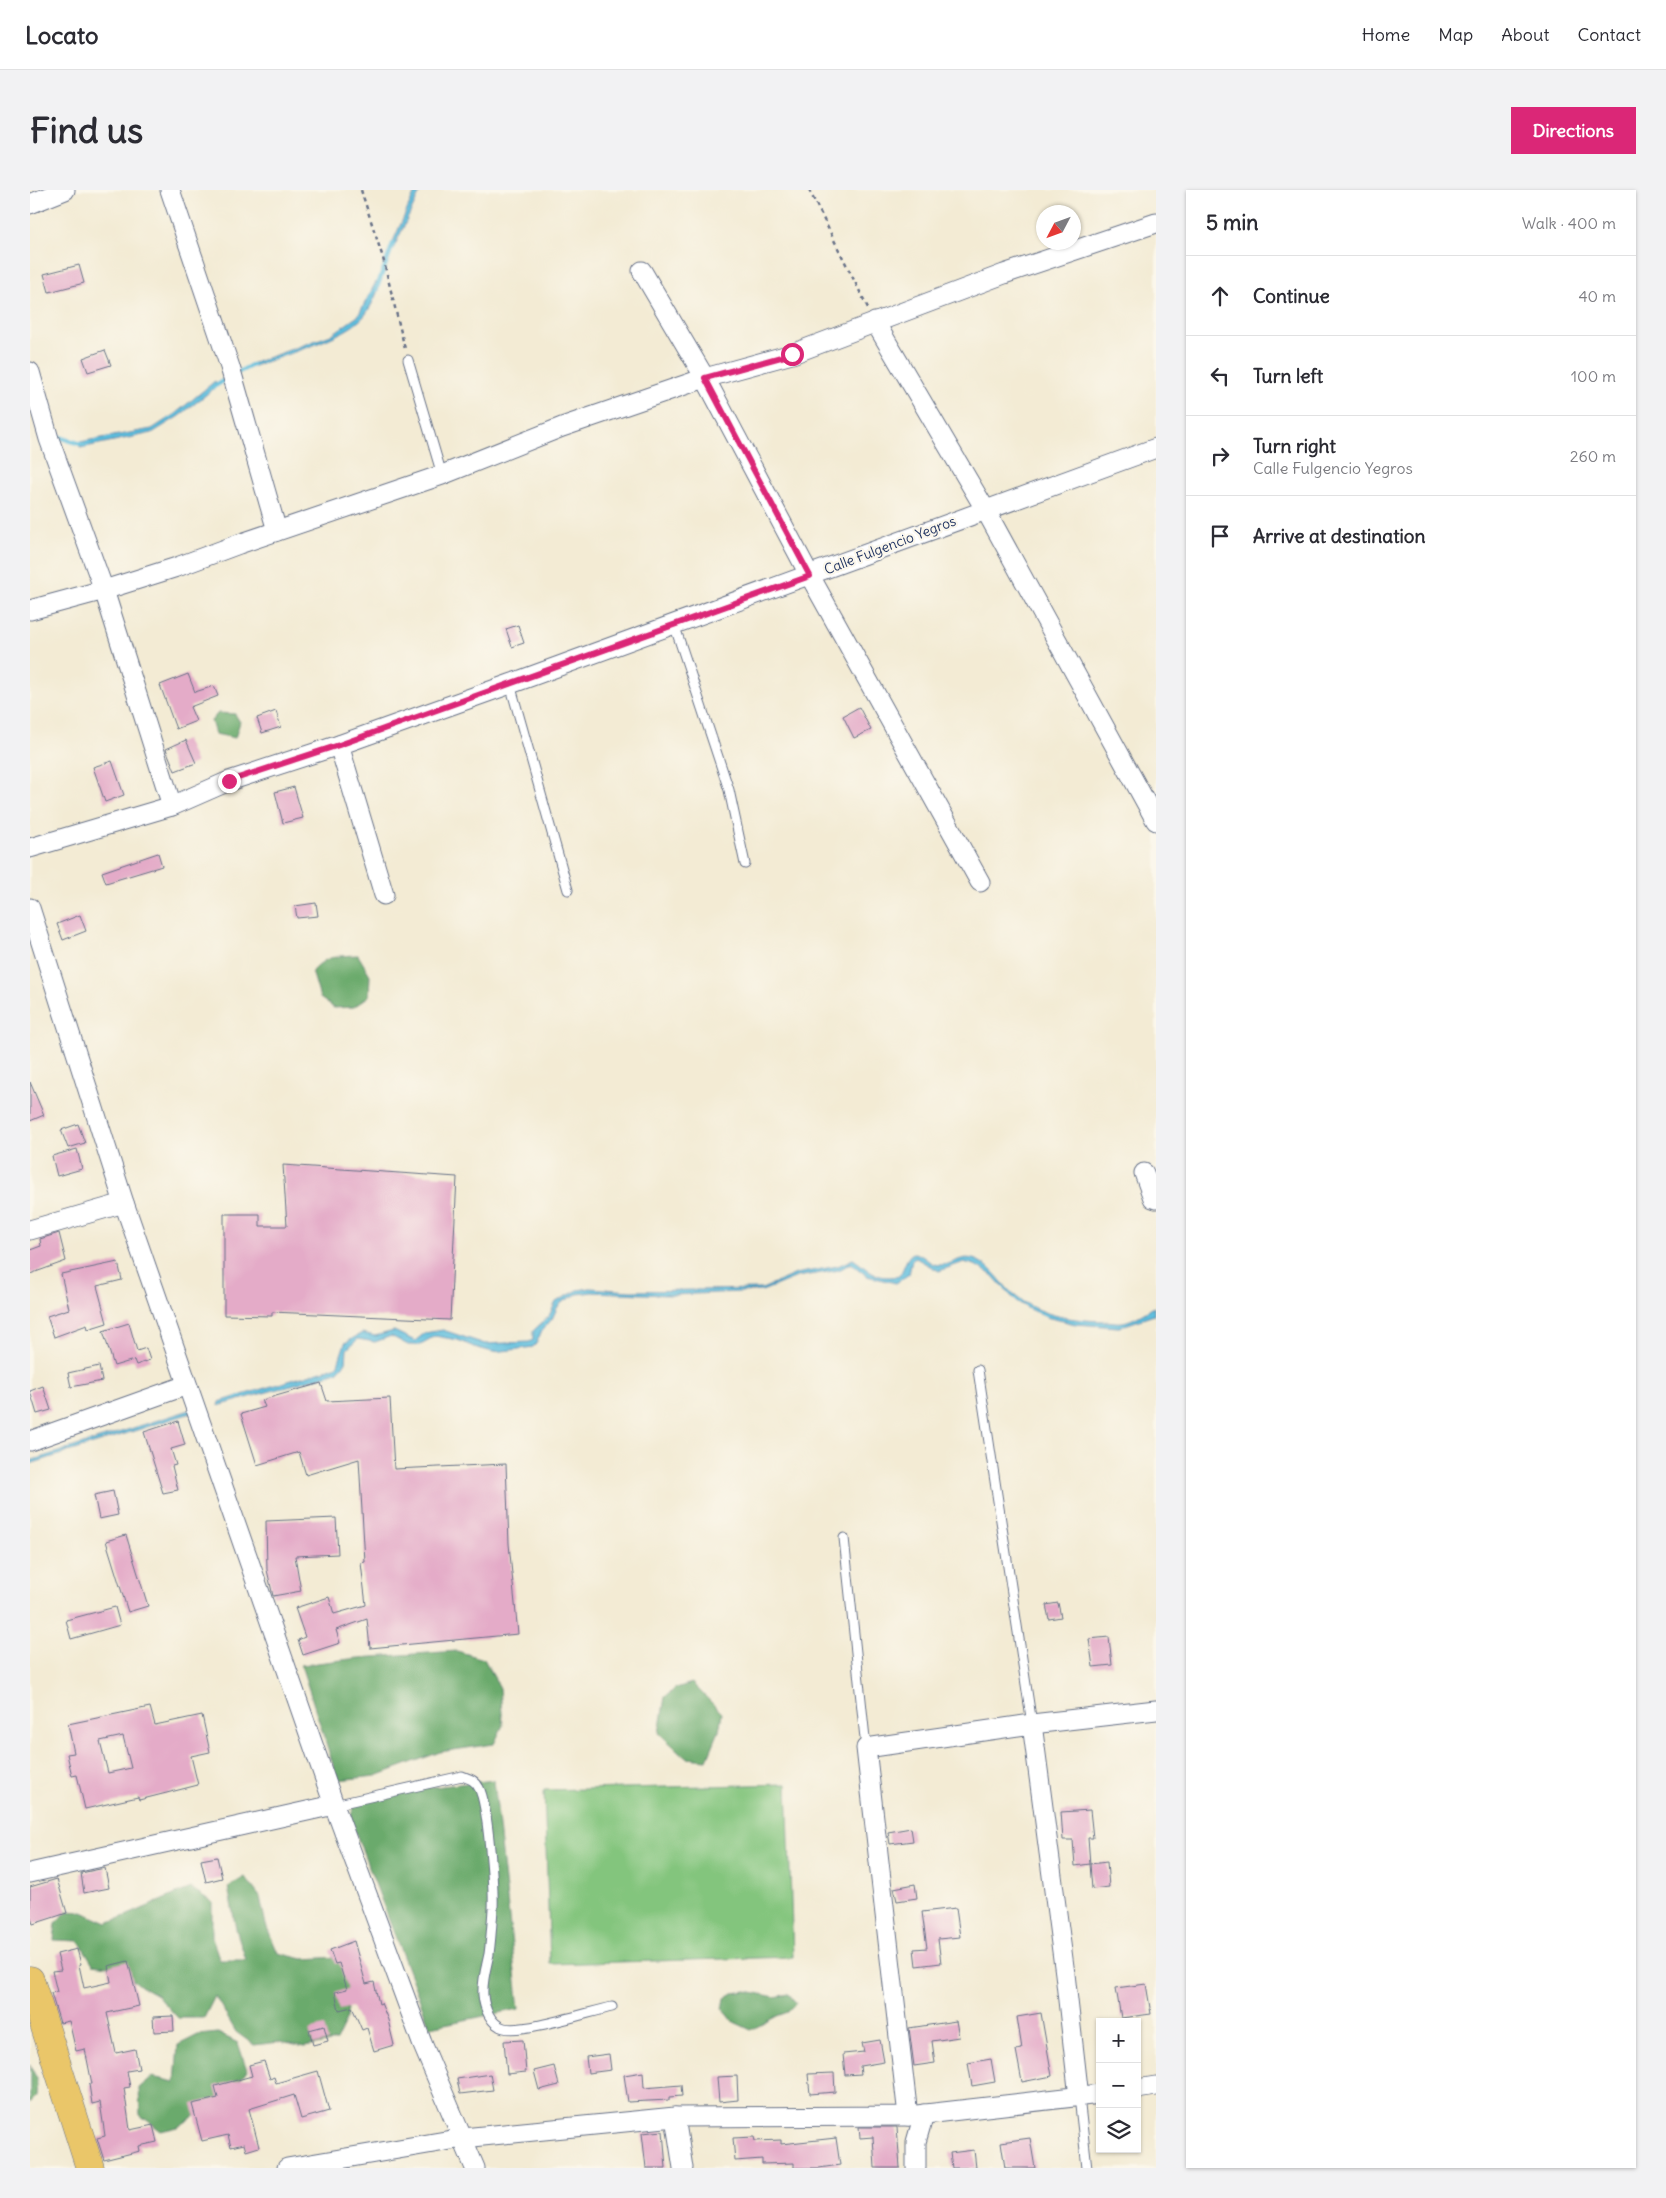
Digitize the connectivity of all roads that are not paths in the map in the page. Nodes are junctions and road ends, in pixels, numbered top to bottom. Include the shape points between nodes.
1 (65, 190) edge
2 (170, 190) edge
3 (30, 204) edge
4 (1156, 223) edge
5 (642, 271) dead end
6 (875, 322) junction
7 (408, 360) road end
8 (30, 372) edge
9 (705, 378) junction
10 (1156, 448) edge
11 (442, 475) junction
12 (985, 510) junction
13 (277, 531) junction
14 (810, 576) junction
15 (104, 590) junction
16 (30, 610) edge
17 (674, 623) junction
18 (510, 684) junction
19 (339, 745) junction
20 (172, 806) junction
21 (1156, 821) edge
22 (30, 848) edge
23 (745, 864) dead end
24 (980, 882) dead end
25 (568, 890) dead end
26 (384, 895) dead end
27 (30, 908) edge
28 (1144, 1173) dead end
29 (1156, 1199) edge
30 (124, 1203) junction
31 (30, 1230) edge
32 (978, 1370) dead end
33 (188, 1385) junction
34 (30, 1441) edge
35 (844, 1538) dead end
36 (1156, 1710) edge
37 (1032, 1724) junction
38 (866, 1748) junction
39 (334, 1805) junction
40 (30, 1873) edge
41 (30, 1980) edge
42 (612, 2007) dead end
43 (1156, 2086) edge
44 (1141, 2088) edge
45 (1096, 2094) edge
46 (1079, 2096) junction
47 (916, 2115) junction
48 (675, 2116) junction
49 (464, 2138) junction
50 (90, 2168) edge
51 (287, 2168) edge
52 (475, 2168) edge
53 (684, 2168) edge
54 (916, 2168) edge
55 (1087, 2168) edge

1 - 3 street
2 - 13 street via 232,373
4 - 6 street
5 - 9 street
6 - 9 street via 792,354
6 - 12 street
7 - 11 lane
8 - 15 street via 48,434
9 - 11 street via 562,427
9 - 14 street
10 - 12 street, Calle Fulgencio Yegros
11 - 13 street
12 - 14 street, Calle Fulgencio Yegros
12 - 21 street
13 - 15 street
14 - 17 street, Calle Fulgencio Yegros
14 - 24 street
15 - 16 street
15 - 20 street
17 - 18 street, Calle Fulgencio Yegros
17 - 23 lane via 729,790
18 - 19 street, Calle Fulgencio Yegros
18 - 25 lane
19 - 20 street, Calle Fulgencio Yegros via 229,781
19 - 26 street
20 - 22 street, Calle Fulgencio Yegros
27 - 30 street
28 - 29 street via 1152,1198
30 - 31 street
30 - 33 street
32 - 37 lane
33 - 34 street
33 - 39 street
35 - 38 lane
36 - 37 street
37 - 38 street
37 - 46 street
38 - 47 street
39 - 40 street
39 - 42 lane via 462,1776 474,1780 481,1790 490,1844 493,1906 483,1996 494,2024 522,2029
39 - 49 street via 422,2043
41 - 50 main road
43 - 44 street
45 - 46 street
46 - 47 street
46 - 55 lane
47 - 48 street
47 - 54 street
48 - 49 street
48 - 53 street
49 - 51 street
49 - 52 street

